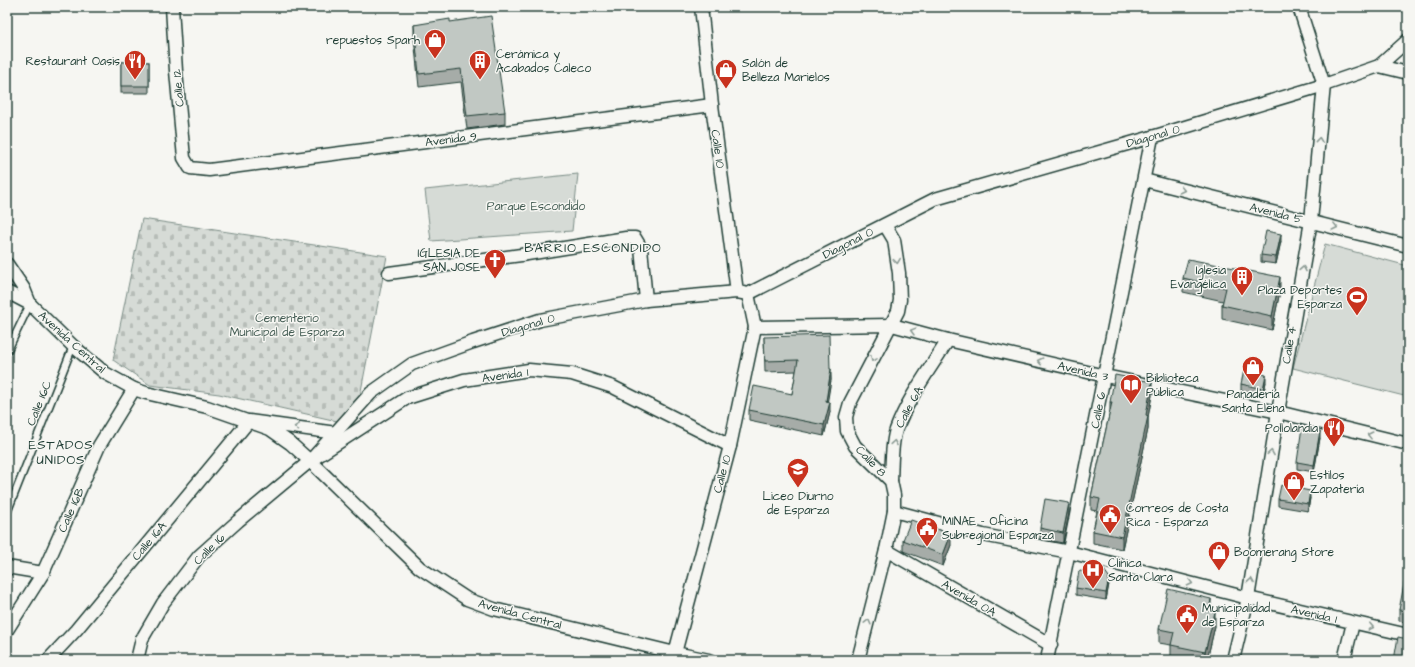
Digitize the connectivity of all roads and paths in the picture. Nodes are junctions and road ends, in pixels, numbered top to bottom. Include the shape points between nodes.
1 (172, 7) edge
2 (701, 7) edge
3 (1299, 7) edge
4 (1408, 40) edge
5 (1380, 66) junction
6 (1408, 73) edge
7 (1324, 85) junction
8 (712, 105) junction
9 (1152, 137) junction
10 (190, 168) joint
11 (1144, 180) junction
12 (1311, 221) junction
13 (885, 225) junction
14 (1408, 246) edge
15 (7, 264) edge
16 (389, 273) dead end
17 (7, 292) edge
18 (742, 293) junction
19 (646, 300) junction
20 (30, 304) junction
21 (892, 325) junction
22 (755, 326) junction
23 (948, 340) junction
24 (74, 346) junction
25 (7, 352) edge
26 (1105, 376) junction
27 (134, 389) junction
28 (1278, 412) junction
29 (249, 421) junction
30 (336, 433) junction
31 (1408, 444) edge
32 (730, 446) junction
33 (310, 461) junction
34 (891, 481) junction
35 (894, 511) junction
36 (7, 514) edge
37 (886, 550) junction
38 (1069, 552) junction
39 (7, 567) edge
40 (43, 573) junction
41 (1248, 598) junction
42 (1353, 623) junction
43 (7, 630) edge
44 (1408, 635) edge
45 (1051, 645) junction
46 (675, 653) junction
47 (48, 660) edge
48 (137, 660) edge
49 (708, 660) edge
50 (858, 660) edge
51 (1047, 660) edge
52 (1233, 660) edge
53 (1344, 660) edge

1 - 10 street, Calle 12 via 184,158
2 - 8 street, Calle 10
3 - 7 street, Calle 4
4 - 5 street, Diagonal 0
5 - 6 street
5 - 7 street, Diagonal 0
7 - 9 street, Diagonal 0
12 -> 7 street, Calle 4
8 - 10 street, Avenida 9 via 209,170
8 - 18 street, Calle 10
9 - 11 street, Calle 6
9 - 13 street, Diagonal 0 via 936,199
11 -> 12 street, Avenida 5
11 - 26 street, Calle 6
12 -> 14 street, Avenida 5
28 -> 12 street, Calle 4
13 - 18 street, Diagonal 0
13 -> 21 street, Calle 8 via 894,240 899,273 900,300
15 - 20 street, Avenida Central via 24,289
16 - 19 street via 635,238 641,248
17 - 20 street
18 - 19 street, Diagonal 0
18 - 22 street, Calle 10
19 - 30 street, Diagonal 0 via 540,320 412,364 372,393
20 - 24 street, Avenida Central
20 - 25 lane
21 - 22 street, Avenida 3
23 -> 21 street, Avenida 3
21 -> 34 street, Calle 8 via 850,403 846,417 847,431 855,446
22 - 32 street, Calle 10
26 -> 23 street, Avenida 3
34 -> 23 street, Calle 6A via 896,431 908,404
24 - 27 street, Avenida Central via 105,373
24 - 36 lane, Calle 16C
26 - 28 street, Avenida 3
26 - 38 street, Calle 6
27 - 29 street, Avenida Central via 207,407
27 - 40 street, Calle 16B via 99,446
31 -> 28 street, Avenida 3
41 -> 28 street, Calle 4
30 -> 29 street, Avenida Central
29 - 33 street, Avenida Central via 270,429
29 - 47 street, Calle 16A via 76,630
30 - 33 street, Diagonal 0
32 - 33 street, Avenida 1 via 614,387 572,374 529,370 464,380 407,398
32 - 46 street, Calle 10
33 - 46 street, Avenida Central via 420,568 467,599 494,609
33 - 48 street, Calle 16 via 199,556 163,603 142,638
34 - 35 street, Calle 8
35 - 37 street, Calle 8
35 - 38 street, Avenida 1 via 983,535
37 - 45 street, Avenida 0A
50 -> 37 street, Calle 8
38 -> 41 street, Avenida 1
38 - 45 street, Calle 6
39 - 40 street
40 - 43 street, Calle 16B
41 - 42 street, Avenida 1
41 - 52 street, Calle 4
42 -> 44 street, Avenida 1
42 - 53 street
45 - 51 street, Calle 6
46 - 49 street, Avenida Central

